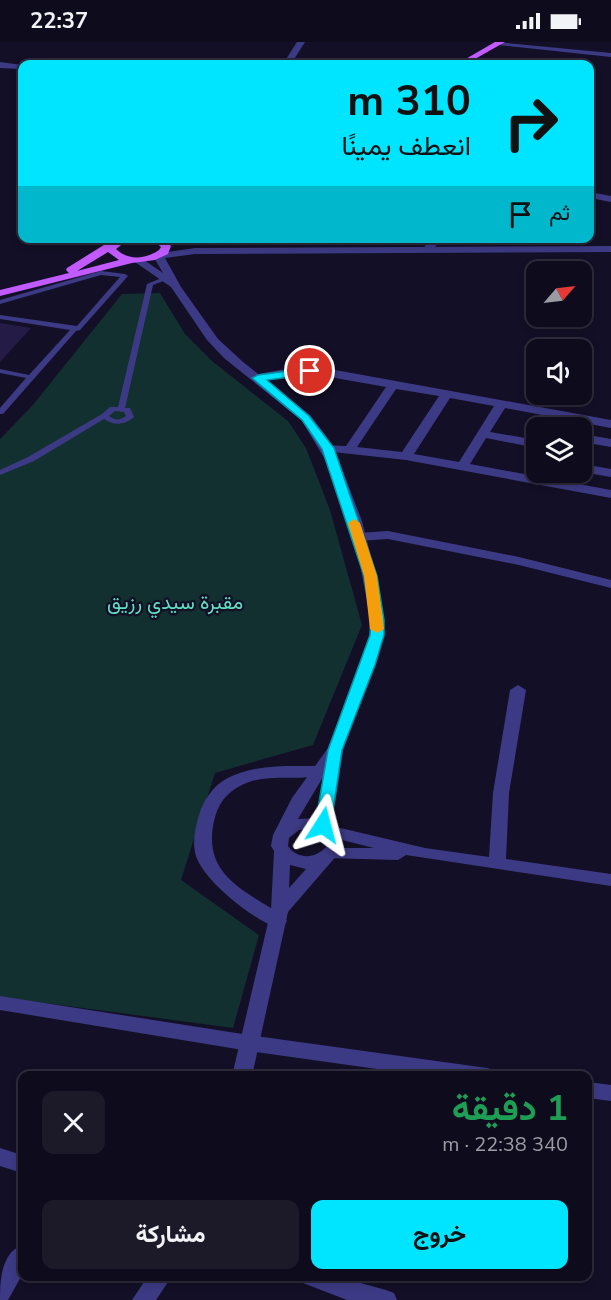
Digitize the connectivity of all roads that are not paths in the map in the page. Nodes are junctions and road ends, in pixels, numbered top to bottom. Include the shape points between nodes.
1 (301, 42) edge
2 (500, 43) edge
3 (611, 55) edge
4 (290, 60) edge
5 (468, 60) edge
6 (0, 65) edge
7 (18, 67) edge
8 (594, 196) edge
9 (611, 199) edge
10 (115, 243) edge
11 (116, 243) edge
12 (433, 243) edge
13 (163, 246) edge
14 (428, 249) junction
15 (611, 249) edge
16 (135, 260) junction
17 (49, 280) junction
18 (169, 282) junction
19 (0, 293) edge
20 (0, 302) edge
21 (0, 317) edge
22 (75, 328) junction
23 (0, 371) edge
24 (30, 377) junction
25 (258, 378) junction
26 (393, 385) junction
27 (447, 394) junction
28 (501, 405) junction
29 (121, 409) junction
30 (0, 412) edge
31 (562, 415) joint
32 (105, 416) junction
33 (611, 424) edge
34 (483, 434) junction
35 (592, 440) edge
36 (526, 442) edge
37 (611, 443) edge
38 (328, 448) junction
39 (350, 449) junction
40 (406, 456) junction
41 (462, 467) junction
42 (592, 470) edge
43 (0, 473) edge
44 (611, 473) edge
45 (526, 478) edge
46 (552, 483) edge
47 (611, 494) edge
48 (358, 537) junction
49 (611, 584) edge
50 (518, 690) dead end
51 (335, 750) junction
52 (317, 771) junction
53 (328, 829) junction
54 (285, 830) junction
55 (282, 851) junction
56 (425, 854) junction
57 (328, 857) junction
58 (497, 863) junction
59 (611, 880) edge
60 (279, 916) junction
61 (0, 1003) edge
62 (249, 1043) junction
63 (243, 1071) edge
64 (451, 1071) edge
65 (592, 1090) edge
66 (611, 1093) edge
67 (0, 1157) edge
68 (18, 1163) edge
69 (18, 1263) edge
70 (157, 1281) edge
71 (318, 1281) edge
72 (334, 1293) edge
73 (0, 1295) edge
74 (13, 1300) edge
75 (143, 1300) edge
76 (386, 1300) edge

1 - 4 street
2 - 3 street
2 - 5 main road
6 - 7 street
8 - 9 street
10 - 17 main road via 77,268
11 - 16 main road via 111,249 114,254
12 - 14 street
13 - 14 street via 195,251
13 - 16 main road
13 - 18 street
14 - 15 street
16 - 17 main road
16 - 18 street
17 - 19 main road
18 - 25 street via 214,341
18 - 29 lane via 150,284
20 - 22 lane via 101,273 125,276
21 - 22 lane
22 - 24 lane
23 - 24 lane
24 - 30 lane
25 - 26 street via 297,371 317,372
25 - 38 street via 306,418
26 - 27 street
26 - 39 street
27 - 28 street
27 - 40 street
28 - 31 street
28 - 34 street
29 - 32 lane
29 - 32 lane via 129,412 130,417 114,421
31 - 33 street
32 - 43 lane
34 - 36 street
34 - 41 street
35 - 37 street
38 - 39 street
38 - 48 street
39 - 40 street
40 - 41 street
41 - 45 street
42 - 44 street
46 - 47 street
48 - 49 street via 388,535
48 - 51 street via 370,576 377,635
50 - 58 street via 501,793
51 - 52 street
51 - 53 street
52 - 54 street
52 - 60 street via 245,776 224,789 208,808 203,849 210,868 221,880
53 - 54 street via 304,823
53 - 56 street
53 - 57 street via 336,847
54 - 55 street via 279,840
55 - 57 street via 300,862 313,863
55 - 60 street
56 - 57 street
56 - 58 street
57 - 60 street
58 - 59 street
60 - 62 street
61 - 62 street
62 - 63 street
62 - 64 street
65 - 66 street
67 - 68 street
69 - 73 street
70 - 75 street
71 - 72 street
72 - 76 street
73 - 74 street

